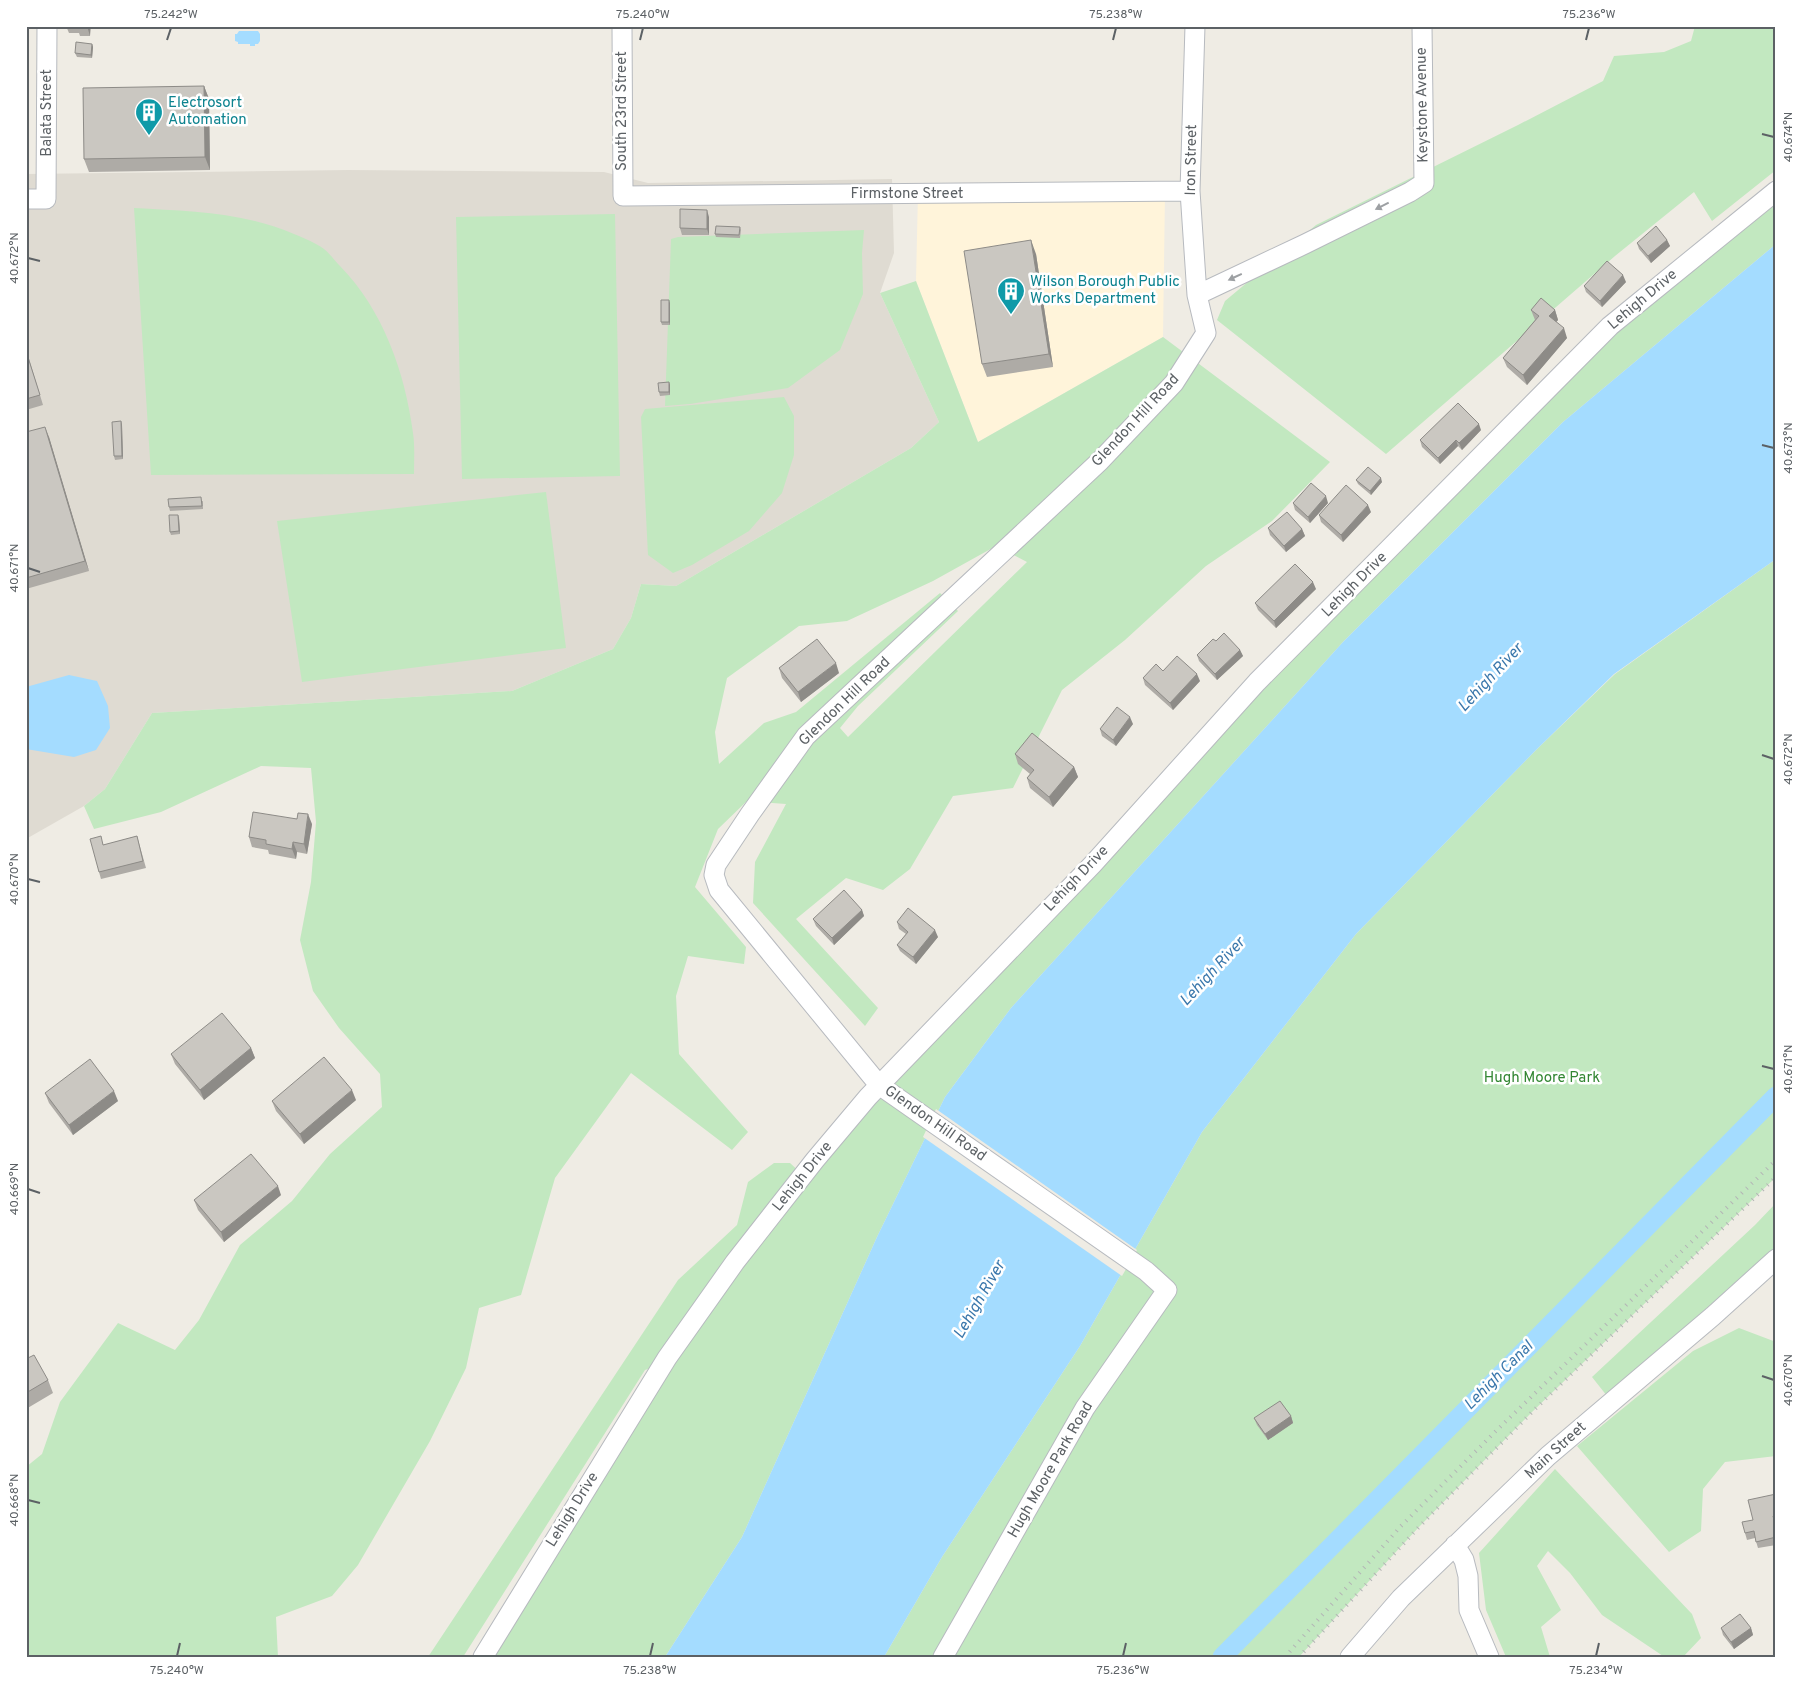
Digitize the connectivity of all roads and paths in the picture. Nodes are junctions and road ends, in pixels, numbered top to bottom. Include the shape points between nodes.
1 (47, 26) edge
2 (622, 26) edge
3 (1195, 26) edge
4 (1422, 26) edge
5 (1776, 190) edge
6 (1190, 191) junction
7 (623, 196) joint
8 (26, 199) edge
9 (1197, 294) junction
10 (879, 1084) junction
11 (1776, 1259) edge
12 (1168, 1290) joint
13 (1455, 1545) junction
14 (483, 1657) edge
15 (943, 1657) edge
16 (1350, 1657) edge
17 (1489, 1657) edge

1 - 8 street, Balata Street via 46,199
2 - 7 street, South 23rd Street
3 - 6 street, Iron Street
4 -> 9 street, Keystone Avenue via 1424,183 1305,244
5 - 10 street, Lehigh Drive via 1610,326 1257,682 1093,864
6 - 7 street, Firmstone Street
6 - 9 street, Iron Street
9 - 10 street, Glendon Hill Road via 1206,332 1174,383 1100,461 806,736 716,866 714,875 719,890
10 - 12 street, Glendon Hill Road via 1146,1271
10 - 14 street, Lehigh Drive via 741,1255 667,1358
11 - 13 street, Main Street via 1548,1456
12 - 15 street, Hugh Moore Park Road via 1086,1408
13 - 16 street, Main Street via 1401,1598
13 - 17 street via 1468,1576 1469,1610

